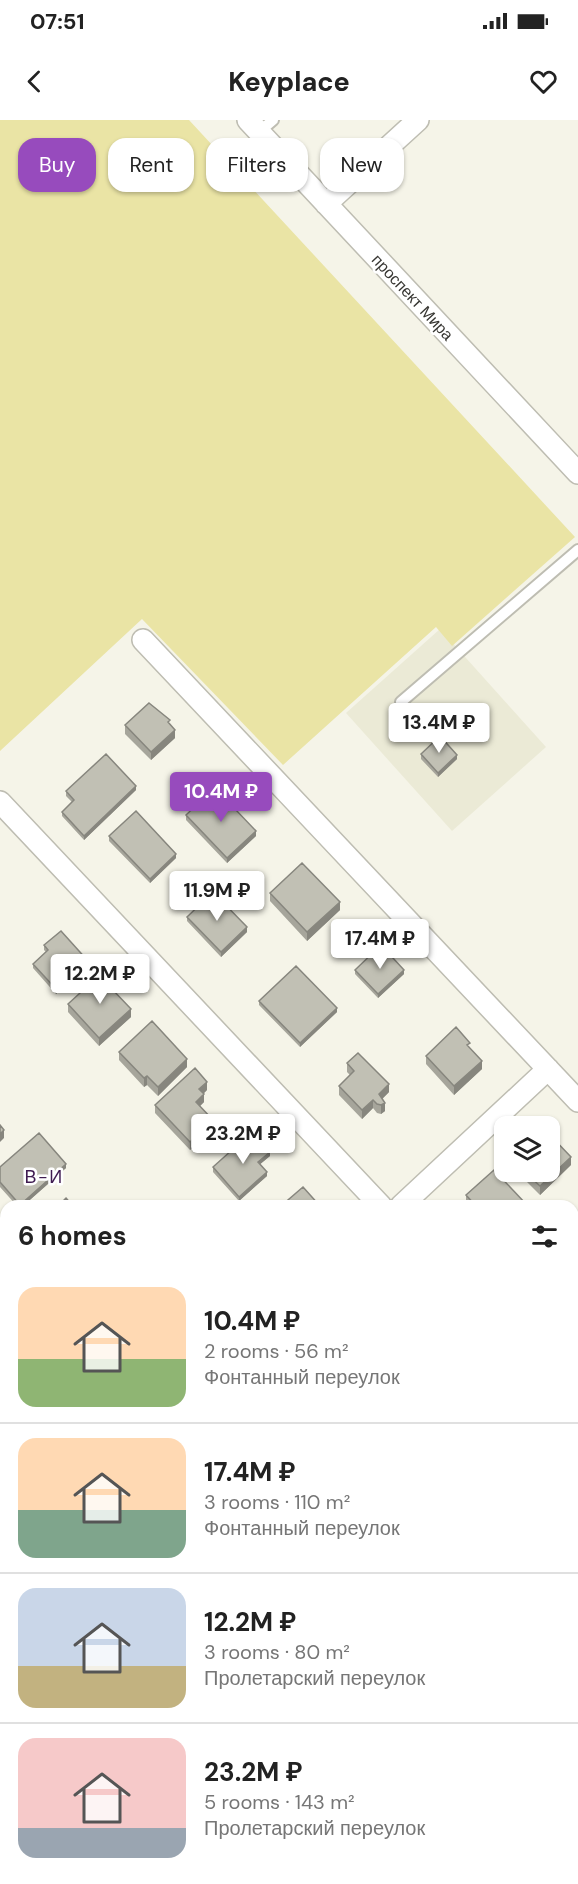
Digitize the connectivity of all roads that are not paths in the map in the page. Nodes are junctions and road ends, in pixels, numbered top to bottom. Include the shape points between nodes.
1 (418, 120) edge
2 (260, 124) edge
3 (326, 204) junction
4 (578, 473) edge
5 (578, 550) edge
6 (143, 640) dead end
7 (401, 702) dead end
8 (0, 802) edge
9 (548, 1069) junction
10 (578, 1101) edge
11 (375, 1200) edge
12 (407, 1200) edge

1 - 3 street
2 - 3 street, проспект Мира
3 - 4 street, проспект Мира
5 - 7 lane
6 - 9 street
8 - 11 street
9 - 10 street
9 - 12 street

